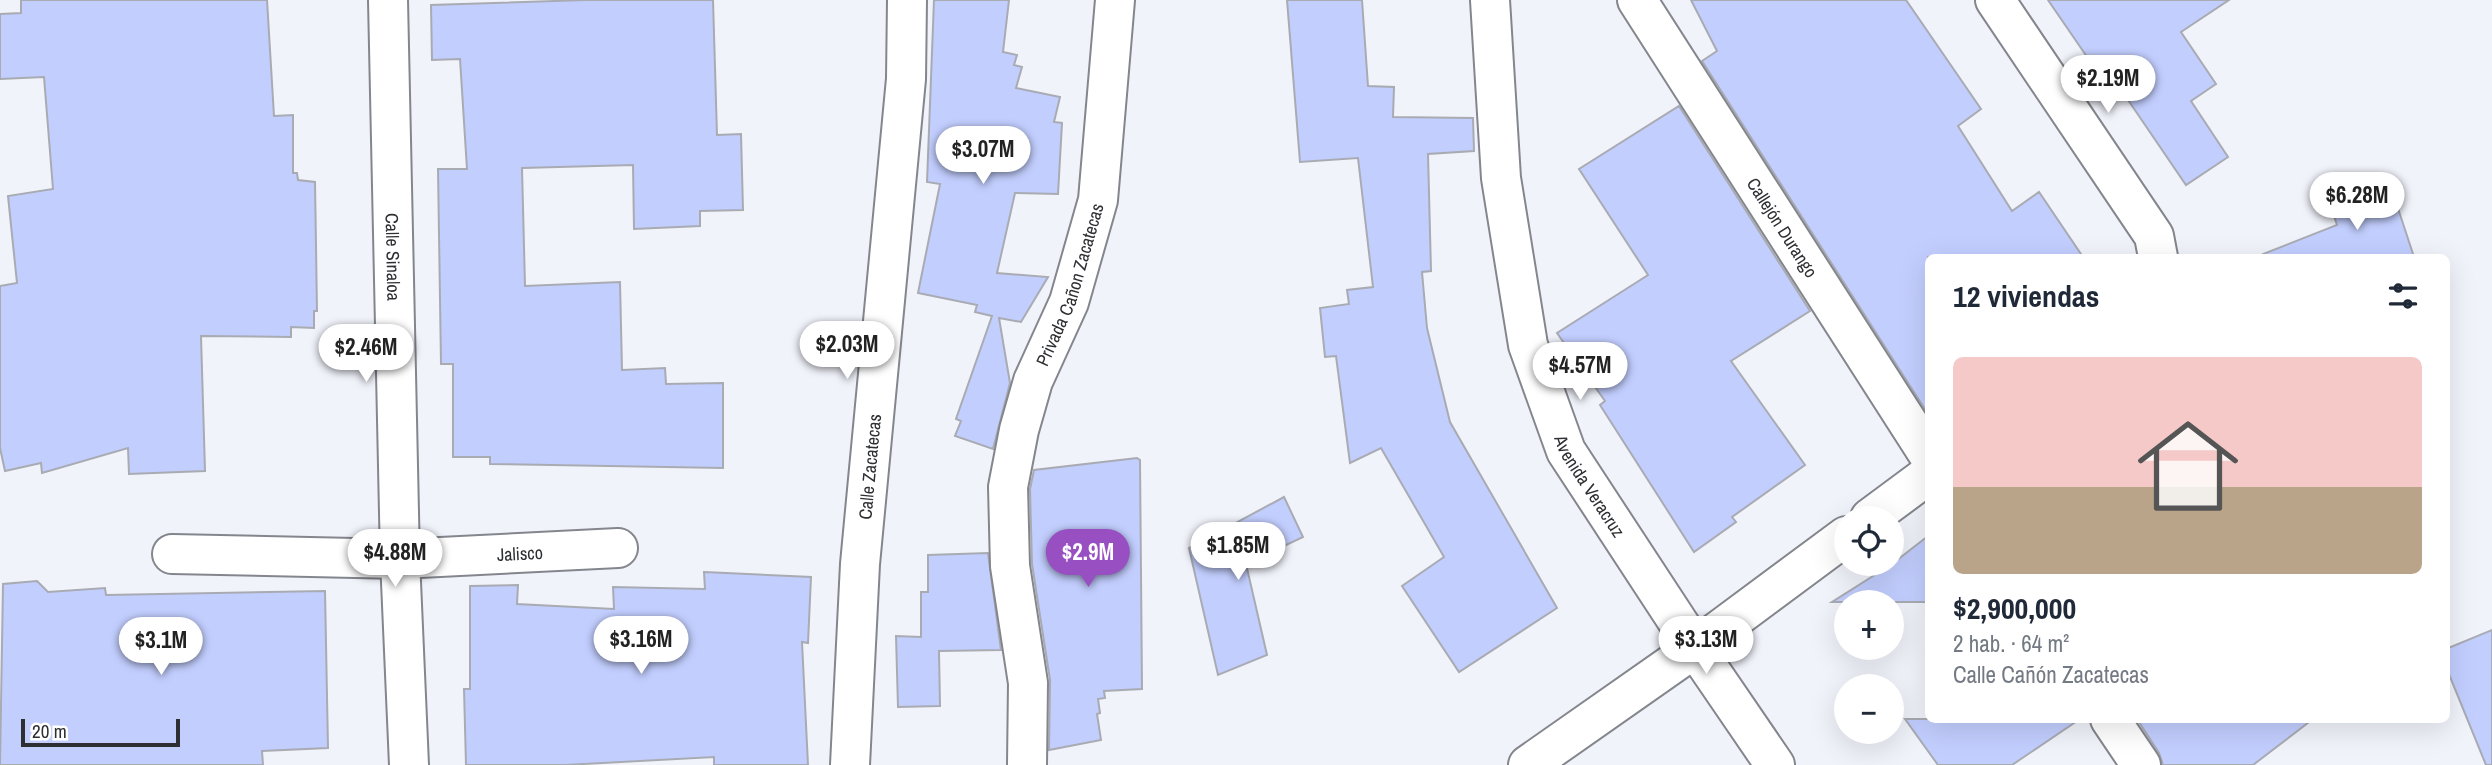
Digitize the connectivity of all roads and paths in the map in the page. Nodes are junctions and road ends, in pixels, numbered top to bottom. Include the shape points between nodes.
1 (388, 0) edge
2 (908, 0) edge
3 (1115, 0) edge
4 (1490, 0) edge
5 (1637, 0) edge
6 (1995, 0) edge
7 (2157, 254) edge
8 (1925, 449) edge
9 (1925, 477) edge
10 (1886, 506) edge
11 (1834, 545) edge
12 (618, 548) dead end
13 (172, 554) dead end
14 (400, 559) junction
15 (1695, 648) junction
16 (2113, 723) edge
17 (409, 765) edge
18 (850, 765) edge
19 (1027, 765) edge
20 (1528, 765) edge
21 (1776, 765) edge
22 (2141, 765) edge

1 - 14 street, Calle Sinaloa
2 - 18 street, Calle Zacatecas via 906,79 860,564
3 - 19 street, Privada Cañon Zacatecas via 1098,200 1069,302 1033,381 1008,487 1010,566 1028,683
4 - 15 street, Avenida Veracruz via 1501,178 1528,345 1566,451
5 - 8 street, Callejón Durango
6 - 7 street via 2154,236
9 - 10 street
11 - 15 street
12 - 14 street, Jalisco
13 - 14 street, Jalisco
14 - 17 street, Calle Sinaloa
15 - 20 street
15 - 21 street, Avenida Veracruz
16 - 22 street

